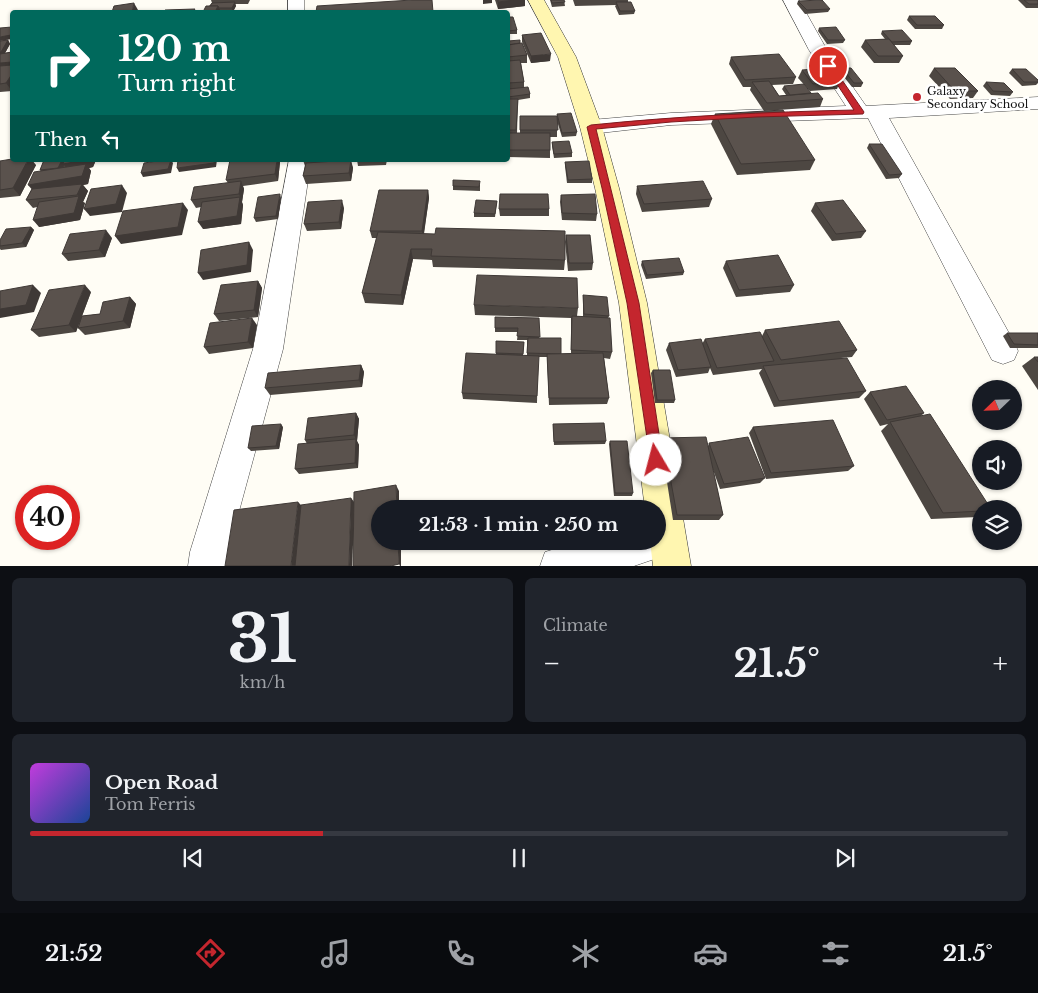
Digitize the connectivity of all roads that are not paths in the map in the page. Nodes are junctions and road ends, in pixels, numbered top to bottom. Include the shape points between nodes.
1 (536, 0) edge
2 (791, 0) edge
3 (1038, 102) edge
4 (867, 112) junction
5 (591, 127) junction
6 (300, 162) edge
7 (1003, 351) dead end
8 (658, 500) edge
9 (647, 550) edge
10 (208, 566) edge
11 (559, 566) edge

1 - 5 street via 567,57
2 - 4 street via 818,50
3 - 4 street
4 - 5 street via 736,116
4 - 7 street
5 - 8 street via 633,303
6 - 10 street via 268,349 209,552
9 - 11 street

